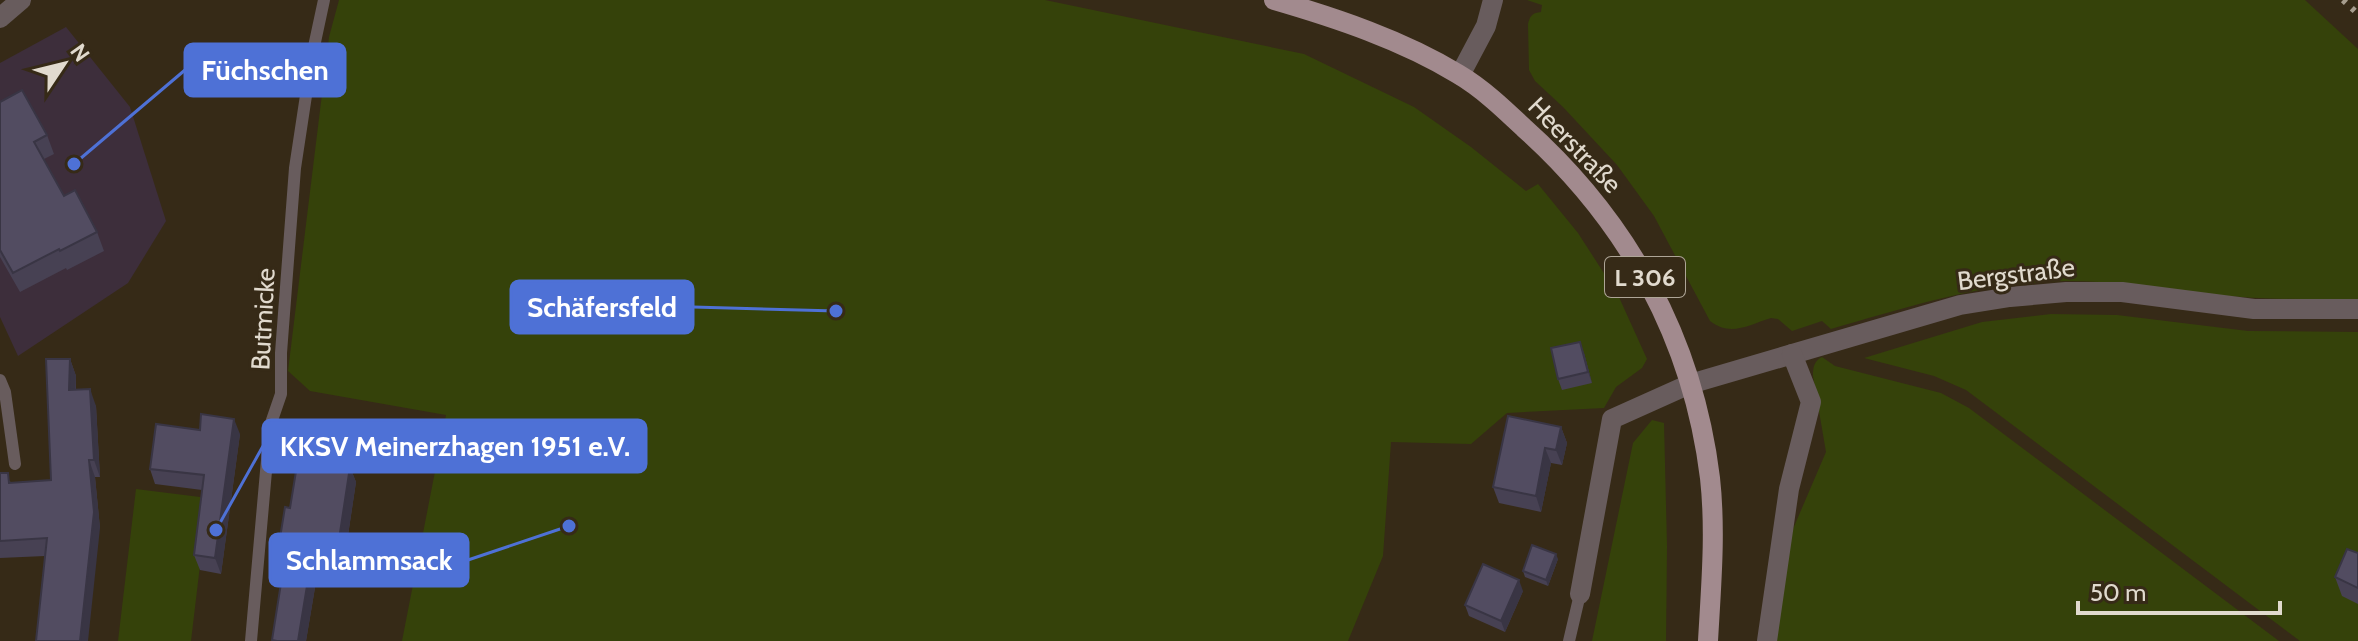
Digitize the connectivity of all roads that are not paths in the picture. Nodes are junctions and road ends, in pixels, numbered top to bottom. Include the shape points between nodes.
1 (21, 0) edge
2 (324, 0) edge
3 (1274, 0) edge
4 (1493, 0) edge
5 (0, 18) edge
6 (1460, 75) junction
7 (2358, 309) edge
8 (1792, 354) junction
9 (0, 380) edge
10 (1690, 384) junction
11 (15, 464) dead end
12 (1580, 594) joint
13 (251, 641) edge
14 (1569, 641) edge
15 (1708, 641) edge
16 (1767, 641) edge

1 - 5 street
2 - 13 lane, Butmicke via 295,168 281,394 270,426
3 - 6 main road, L 306 via 1324,14
4 - 6 street via 1486,26
6 - 10 main road, Heerstraße / L 306 via 1557,157 1605,213 1670,326
7 - 8 street, Bergstraße via 2254,309 2122,292 2066,292 1960,305
8 - 10 street, Bergstraße
8 - 16 street via 1811,402 1789,489
9 - 11 lane
10 - 12 street via 1612,419
10 - 15 main road, Heerstraße / L 306 via 1710,479
12 - 14 lane

